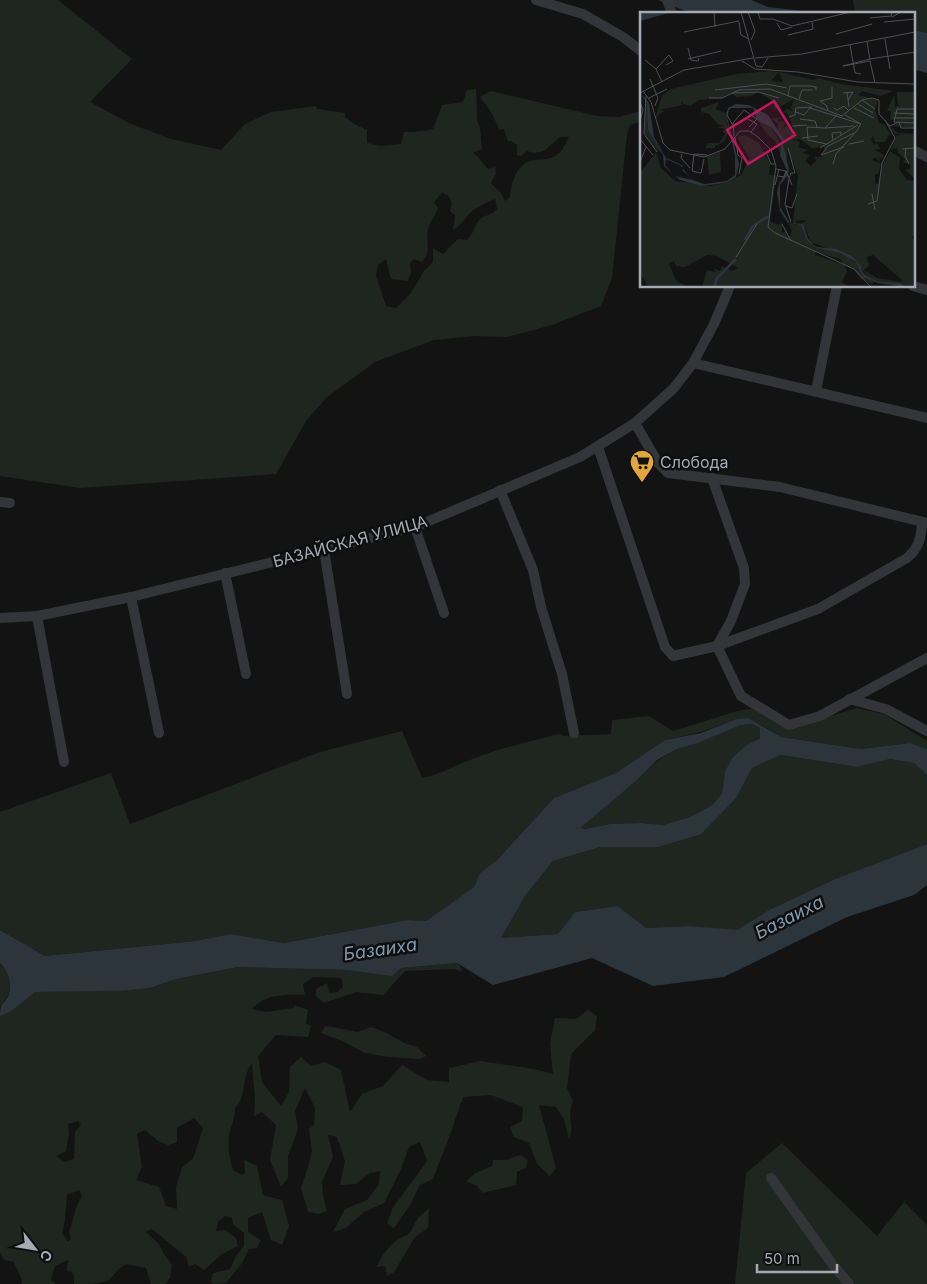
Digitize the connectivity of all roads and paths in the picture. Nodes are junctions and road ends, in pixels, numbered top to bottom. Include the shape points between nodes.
1 (536, 0) edge
2 (666, 0) edge
3 (671, 12) edge
4 (640, 50) edge
5 (914, 150) edge
6 (926, 154) edge
7 (914, 286) edge
8 (729, 288) edge
9 (837, 288) edge
10 (927, 290) edge
11 (693, 363) junction
12 (816, 391) junction
13 (927, 418) edge
14 (635, 423) junction
15 (598, 447) junction
16 (712, 478) junction
17 (500, 490) junction
18 (924, 523) edge
19 (415, 527) junction
20 (324, 550) junction
21 (225, 572) junction
22 (131, 597) junction
23 (444, 613) dead end
24 (37, 616) junction
25 (0, 618) edge
26 (717, 646) junction
27 (927, 658) edge
28 (246, 674) dead end
29 (347, 694) dead end
30 (849, 699) junction
31 (927, 731) edge
32 (159, 733) dead end
33 (574, 733) dead end
34 (64, 762) dead end
35 (771, 1178) dead end
36 (850, 1284) edge

1 - 4 street via 583,14
2 - 3 street
5 - 6 street
7 - 10 street
8 - 11 street, БАЗАЙСКАЯ УЛИЦА
9 - 12 street
11 - 12 street
11 - 14 street, БАЗАЙСКАЯ УЛИЦА via 674,388
12 - 13 street
14 - 15 street, БАЗАЙСКАЯ УЛИЦА
14 - 16 street via 658,463 668,473
15 - 17 street, БАЗАЙСКАЯ УЛИЦА
15 - 26 street via 665,647 674,656
16 - 18 street via 780,487
16 - 26 street via 744,568 745,584
17 - 19 street, БАЗАЙСКАЯ УЛИЦА
17 - 33 street via 533,570 562,674
18 - 26 street via 916,551 908,558 818,609
19 - 20 street, БАЗАЙСКАЯ УЛИЦА
19 - 23 street
20 - 21 street, БАЗАЙСКАЯ УЛИЦА
20 - 29 street
21 - 22 street, БАЗАЙСКАЯ УЛИЦА
21 - 28 street
22 - 24 street, БАЗАЙСКАЯ УЛИЦА
22 - 32 street
24 - 25 street, БАЗАЙСКАЯ УЛИЦА
24 - 34 street
26 - 30 street via 741,696 790,725 820,716
27 - 30 street
30 - 31 street via 886,709
35 - 36 street

